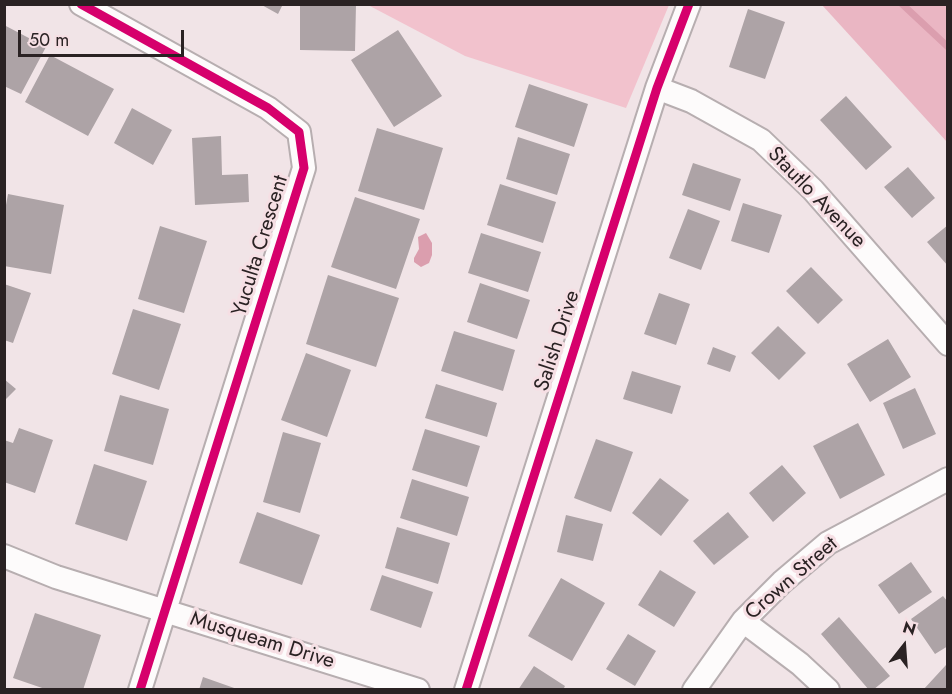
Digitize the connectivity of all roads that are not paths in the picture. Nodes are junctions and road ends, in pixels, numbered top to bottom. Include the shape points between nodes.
1 (81, 4) edge
2 (689, 4) edge
3 (657, 88) junction
4 (948, 344) edge
5 (948, 479) edge
6 (4, 556) edge
7 (166, 611) junction
8 (743, 621) junction
9 (140, 690) edge
10 (418, 690) edge
11 (466, 690) edge
12 (694, 690) edge
13 (828, 690) edge

1 - 7 street, Yuculta Crescent via 268,108 299,132 304,168
2 - 3 street, Salish Drive
3 - 4 street, Stautlo Avenue via 691,101 761,140 813,190
3 - 11 street, Salish Drive
5 - 8 street, Crown Street via 828,543
6 - 7 street, Musqueam Drive via 56,577
7 - 9 street, Yuculta Crescent
7 - 10 street, Musqueam Drive
8 - 12 street, Crown Street
8 - 13 street

